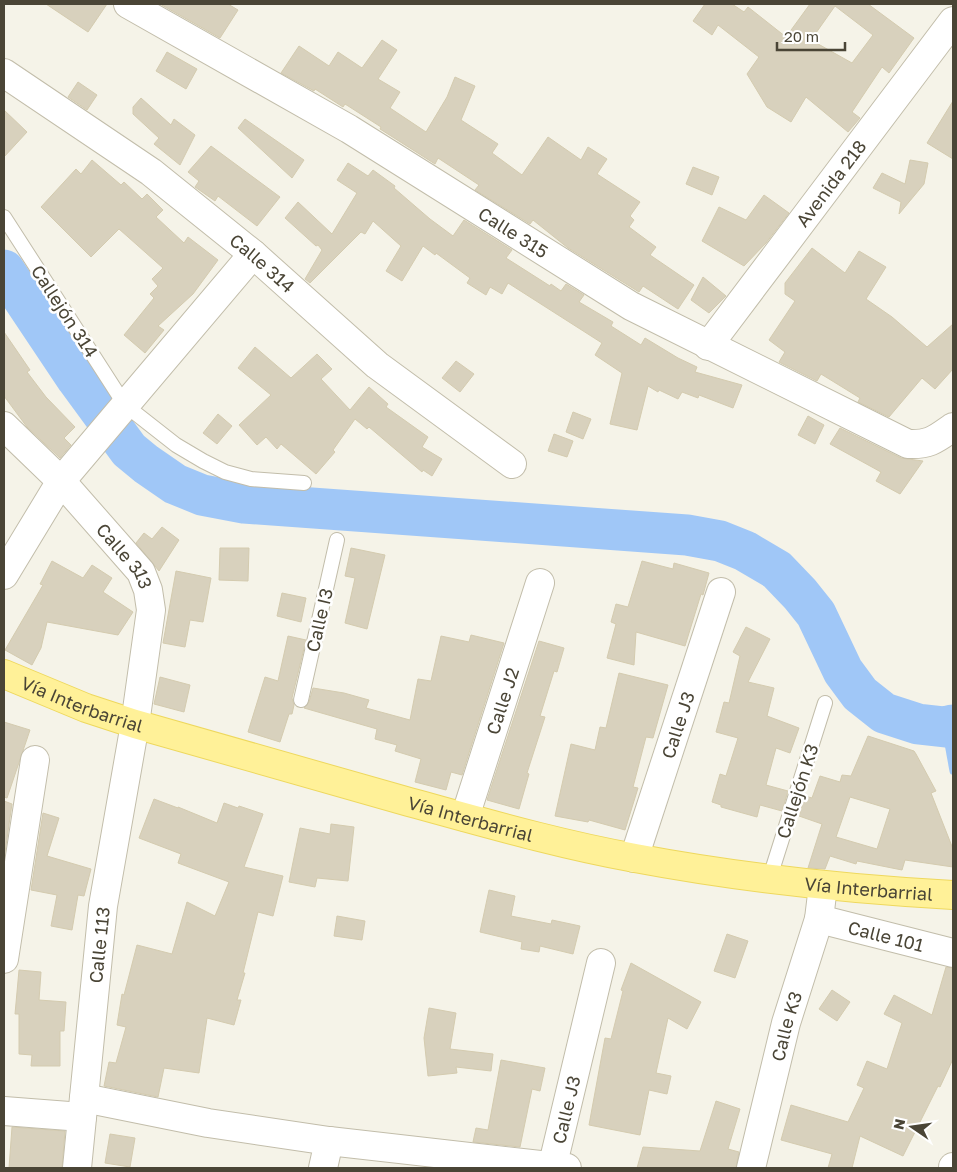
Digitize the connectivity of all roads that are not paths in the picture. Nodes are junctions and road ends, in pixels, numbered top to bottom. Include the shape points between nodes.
1 (128, 4) edge
2 (947, 4) edge
3 (953, 8) edge
4 (953, 20) edge
5 (4, 72) edge
6 (4, 217) edge
7 (252, 254) junction
8 (708, 346) junction
9 (122, 409) junction
10 (4, 426) edge
11 (953, 427) edge
12 (512, 464) dead end
13 (61, 482) junction
14 (304, 483) dead end
15 (337, 540) dead end
16 (4, 575) edge
17 (540, 583) dead end
18 (721, 592) dead end
19 (4, 674) edge
20 (301, 700) dead end
21 (825, 702) dead end
22 (135, 724) junction
23 (35, 760) dead end
24 (465, 817) junction
25 (634, 858) junction
26 (769, 880) junction
27 (823, 886) junction
28 (953, 895) edge
29 (819, 919) junction
30 (953, 953) edge
31 (4, 960) edge
32 (601, 963) dead end
33 (83, 1107) junction
34 (4, 1111) edge
35 (329, 1141) junction
36 (77, 1168) edge
37 (322, 1168) edge
38 (557, 1168) edge
39 (751, 1168) edge

1 - 8 street, Calle 315 via 349,129 631,306
2 - 3 street
4 - 8 street, Avenida 218
5 - 7 street, Calle 314 via 151,172
6 - 9 lane, Callejón 314
7 - 9 street
7 - 12 street, Calle 314 via 377,365
8 - 11 street, Calle 315 via 908,444 922,445 933,441
9 - 13 street
9 - 14 lane, Callejón 314 via 176,445 225,472 251,479
10 - 13 street, Calle 313
13 - 16 street
13 - 22 street, Calle 313 via 141,572 148,590 152,610
15 - 20 lane, Calle I3
17 - 24 street, Calle J2
18 - 25 street, Calle J3
19 - 22 main road, Vía Interbarrial via 86,708
21 - 26 lane, Callejón K3
22 - 24 main road, Vía Interbarrial
22 - 33 street, Calle 113 via 103,906
23 - 31 street
24 - 25 main road, Vía Interbarrial
25 - 26 main road, Vía Interbarrial
26 - 27 main road, Vía Interbarrial
27 - 28 main road, Vía Interbarrial
27 - 29 street, Calle K3
29 - 30 street, Calle 101
29 - 39 street, Calle K3 via 786,1023
32 - 38 street, Calle J3
33 - 34 street
33 - 35 street
33 - 36 street, Calle 113
35 - 37 street
35 - 38 street

